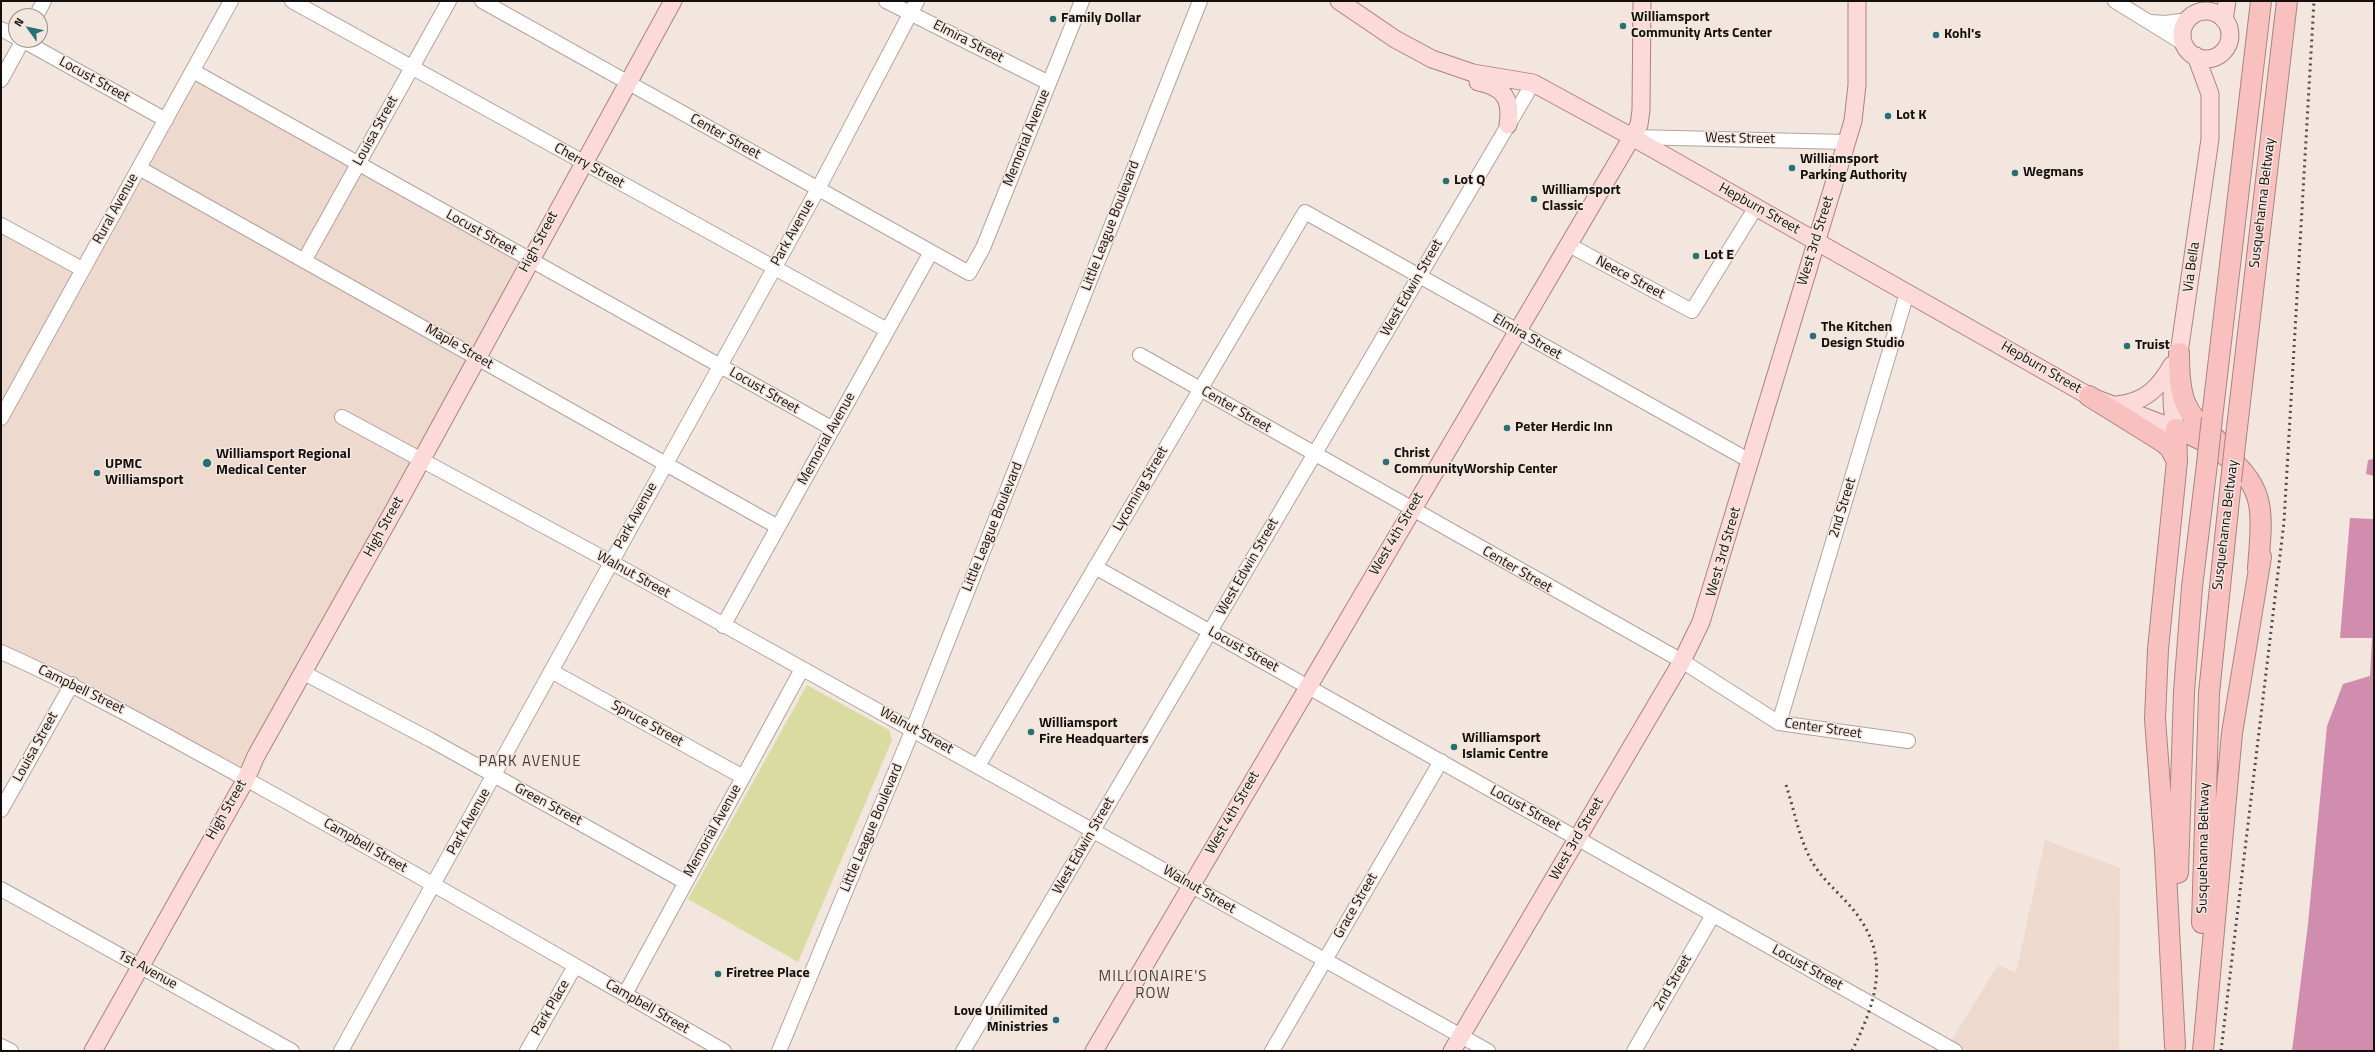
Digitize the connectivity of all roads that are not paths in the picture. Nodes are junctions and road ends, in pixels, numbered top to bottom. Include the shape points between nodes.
1 (231, 1) edge
2 (292, 1) edge
3 (449, 1) edge
4 (482, 1) edge
5 (673, 1) edge
6 (886, 1) edge
7 (1082, 1) edge
8 (1200, 1) edge
9 (1339, 1) edge
10 (1642, 1) edge
11 (1857, 1) edge
12 (2227, 1) edge
13 (2256, 1) edge
14 (2260, 1) edge
15 (2287, 1) edge
16 (2116, 2) edge
17 (2209, 6) edge
18 (913, 7) edge
19 (2188, 20) junction
20 (2224, 20) junction
21 (2147, 21) junction
22 (2183, 43) junction
23 (18, 48) edge
24 (36, 48) edge
25 (2255, 51) junction
26 (2219, 54) junction
27 (2196, 56) junction
28 (411, 67) junction
29 (1453, 67) junction
30 (192, 71) junction
31 (1, 80) edge
32 (628, 82) junction
33 (1049, 83) junction
34 (1533, 84) junction
35 (2211, 105) junction
36 (166, 120) junction
37 (1508, 125) junction
38 (1632, 137) junction
39 (1847, 142) junction
40 (583, 163) junction
41 (357, 165) junction
42 (139, 168) junction
43 (818, 189) junction
44 (1756, 207) junction
45 (1305, 212) joint
46 (1, 225) edge
47 (1817, 241) junction
48 (1569, 245) junction
49 (931, 252) junction
50 (529, 260) junction
51 (304, 261) junction
52 (774, 268) junction
53 (82, 269) junction
54 (968, 273) joint
55 (1419, 276) junction
56 (1907, 293) junction
57 (887, 330) junction
58 (1518, 331) junction
59 (2179, 353) junction
60 (1140, 355) dead end
61 (476, 357) junction
62 (720, 366) junction
63 (1199, 389) junction
64 (2089, 396) junction
65 (2117, 405) junction
66 (342, 417) dead end
67 (1, 418) edge
68 (833, 429) junction
69 (2176, 429) junction
70 (1314, 454) junction
71 (422, 459) junction
72 (1750, 461) junction
73 (2177, 461) junction
74 (665, 464) junction
75 (1411, 509) junction
76 (778, 528) junction
77 (611, 562) junction
78 (1095, 567) junction
79 (2258, 569) junction
80 (724, 626) junction
81 (1210, 631) junction
82 (1, 652) edge
83 (1682, 661) junction
84 (802, 669) junction
85 (552, 671) junction
86 (304, 673) junction
87 (72, 684) junction
88 (1308, 686) junction
89 (1779, 723) junction
90 (913, 729) junction
91 (1908, 741) dead end
92 (1441, 761) junction
93 (978, 766) junction
94 (494, 776) junction
95 (743, 777) junction
96 (246, 779) junction
97 (1, 810) edge
98 (1094, 829) junction
99 (1577, 838) junction
100 (685, 882) junction
101 (434, 885) junction
102 (1191, 886) junction
103 (1, 889) edge
104 (1713, 916) junction
105 (1324, 961) junction
106 (140, 966) junction
107 (575, 966) junction
108 (624, 994) junction
109 (1462, 1036) junction
110 (1, 1046) edge
111 (2175, 1049) edge
112 (720, 1050) edge
113 (11, 1051) edge
114 (92, 1051) edge
115 (292, 1051) edge
116 (341, 1051) edge
117 (527, 1051) edge
118 (779, 1051) edge
119 (963, 1051) edge
120 (1094, 1051) edge
121 (1272, 1051) edge
122 (1452, 1051) edge
123 (1488, 1051) edge
124 (1634, 1051) edge
125 (1955, 1051) edge
126 (2202, 1051) edge

1 - 30 street, Rural Avenue
2 - 28 street, Cherry Street
3 - 28 street, Louisa Street
4 - 32 street, Center Street
5 - 32 main road, High Street
6 - 18 street, Elmira Street
7 - 33 street, Memorial Avenue
8 - 90 street, Little League Boulevard
9 - 29 main road, Hepburn Street via 1396,39
10 - 38 main road, West 4th Street via 1641,110 1639,125
11 - 39 main road, West 3rd Street via 1856,101
12 - 20 main road
13 - 25 highway
14 - 25 highway, Susquehanna Beltway
15 - 126 highway, Susquehanna Beltway, bridge via 2216,605 2206,745
16 - 21 street
17 - 19 main road
17 - 20 main road
18 - 33 street, Elmira Street
18 - 43 street, Park Avenue
19 - 21 street via 2166,23
19 - 22 main road via 2183,29
20 - 26 main road via 2229,31 2229,40
21 - 22 street
22 - 27 main road
23 - 31 street
24 - 36 street, Locust Street
25 - 111 highway, Susquehanna Beltway, bridge via 2192,587 2179,804
26 - 27 main road via 2209,58
26 - 35 main road, Via Bella
27 - 35 main road, Via Bella via 2207,82
28 - 40 street, Cherry Street
28 - 41 street, Louisa Street
29 - 34 main road, Hepburn Street
29 - 37 main road via 1469,80 1493,86 1505,95 1510,105
30 - 36 street, Rural Avenue
30 - 41 street, Locust Street
32 - 40 main road, High Street
32 - 43 street, Center Street
33 - 54 street, Memorial Avenue via 983,248
34 - 37 street, West Edwin Street
34 - 38 main road, Hepburn Street
35 - 59 main road, Via Bella via 2208,157
36 - 42 street, Rural Avenue
37 - 55 street, West Edwin Street
38 - 39 street, West Street
38 - 44 main road, Hepburn Street
38 - 48 main road, West 4th Street
39 - 47 main road, West 3rd Street
40 - 50 main road, High Street
40 - 52 street, Cherry Street
41 - 50 street, Locust Street
41 - 51 street, Louisa Street
42 - 51 street, Maple Street
42 - 53 street, Rural Avenue
43 - 49 street, Center Street
43 - 52 street, Park Avenue
44 - 47 main road, Hepburn Street
44 - 48 street, Neece Street via 1692,311
45 - 55 street, Elmira Street
45 - 63 street, Lycoming Street
46 - 53 street
47 - 56 main road, Hepburn Street
47 - 72 main road, West 3rd Street
48 - 58 main road, West 4th Street
49 - 54 street, Center Street
49 - 57 street, Memorial Avenue
50 - 61 main road, High Street
50 - 62 street, Locust Street
51 - 61 street, Maple Street
52 - 57 street, Cherry Street
52 - 62 street, Park Avenue
53 - 67 street, Rural Avenue
55 - 58 street, Elmira Street
55 - 70 street, West Edwin Street
56 - 64 main road, Hepburn Street
56 - 89 street, 2nd Street
57 - 68 street, Memorial Avenue
58 - 72 street, Elmira Street
58 - 75 main road, West 4th Street
59 - 65 main road via 2154,391 2134,402
59 - 69 main road, Via Bella via 2171,392
59 - 79 highway via 2181,392 2190,414 2206,431 2248,464 2262,486 2268,503 2268,527
60 - 63 street, Center Street
61 - 71 main road, High Street
61 - 74 street, Maple Street
62 - 68 street, Locust Street
62 - 74 street, Park Avenue
63 - 70 street, Center Street
63 - 78 street, Lycoming Street
64 - 65 main road, Hepburn Street
64 - 73 highway via 2163,442 2170,448
65 - 69 main road, Hepburn Street
66 - 71 street, Walnut Street
68 - 76 street, Memorial Avenue
69 - 73 highway
69 - 79 highway via 2206,442 2236,465 2251,483 2258,497 2260,512
70 - 75 street, Center Street
70 - 81 street, West Edwin Street
71 - 77 street, Walnut Street
71 - 86 main road, High Street
72 - 83 main road, West 3rd Street via 1708,605
73 - 111 highway via 2158,649 2155,714
74 - 76 street, Maple Street
74 - 77 street, Park Avenue
75 - 83 street, Center Street
75 - 88 main road, West 4th Street
76 - 80 street, Memorial Avenue
77 - 80 street, Walnut Street
77 - 85 street, Park Avenue
78 - 81 street, Locust Street
78 - 93 street, Lycoming Street
79 - 126 highway via 2231,739
80 - 84 street, Walnut Street
81 - 88 street, Locust Street
81 - 98 street, West Edwin Street
82 - 87 street, Campbell Street
83 - 89 street, Center Street
83 - 99 main road, West 3rd Street
84 - 90 street, Walnut Street
84 - 95 street, Memorial Avenue
85 - 94 street, Park Avenue
85 - 95 street, Spruce Street
86 - 94 street, Green Street
86 - 96 main road, High Street via 256,756
87 - 96 street, Campbell Street
87 - 97 street, Louisa Street
88 - 92 street, Locust Street
88 - 102 main road, West 4th Street
89 - 91 street, Center Street
90 - 93 street, Walnut Street
90 - 118 street, Little League Boulevard
92 - 99 street, Locust Street
92 - 105 street, Grace Street
93 - 98 street, Walnut Street
94 - 100 street, Green Street
94 - 101 street, Park Avenue
95 - 100 street, Memorial Avenue
96 - 101 street, Campbell Street
96 - 106 main road, High Street
98 - 102 street, Walnut Street
98 - 119 street, West Edwin Street
99 - 104 street, Locust Street
99 - 109 main road, West 3rd Street
100 - 108 street, Memorial Avenue
101 - 107 street, Campbell Street
101 - 116 street, Park Avenue
102 - 105 street, Walnut Street
102 - 120 main road, West 4th Street
103 - 106 street, 1st Avenue
104 - 124 street, 2nd Street
104 - 125 street, Locust Street
105 - 109 street, Walnut Street
105 - 121 street, Grace Street
106 - 114 main road, High Street
106 - 115 street, 1st Avenue
107 - 108 street, Campbell Street
107 - 117 street, Park Place
108 - 112 street, Campbell Street
109 - 122 main road, West 3rd Street
109 - 123 street, Walnut Street
110 - 113 street

